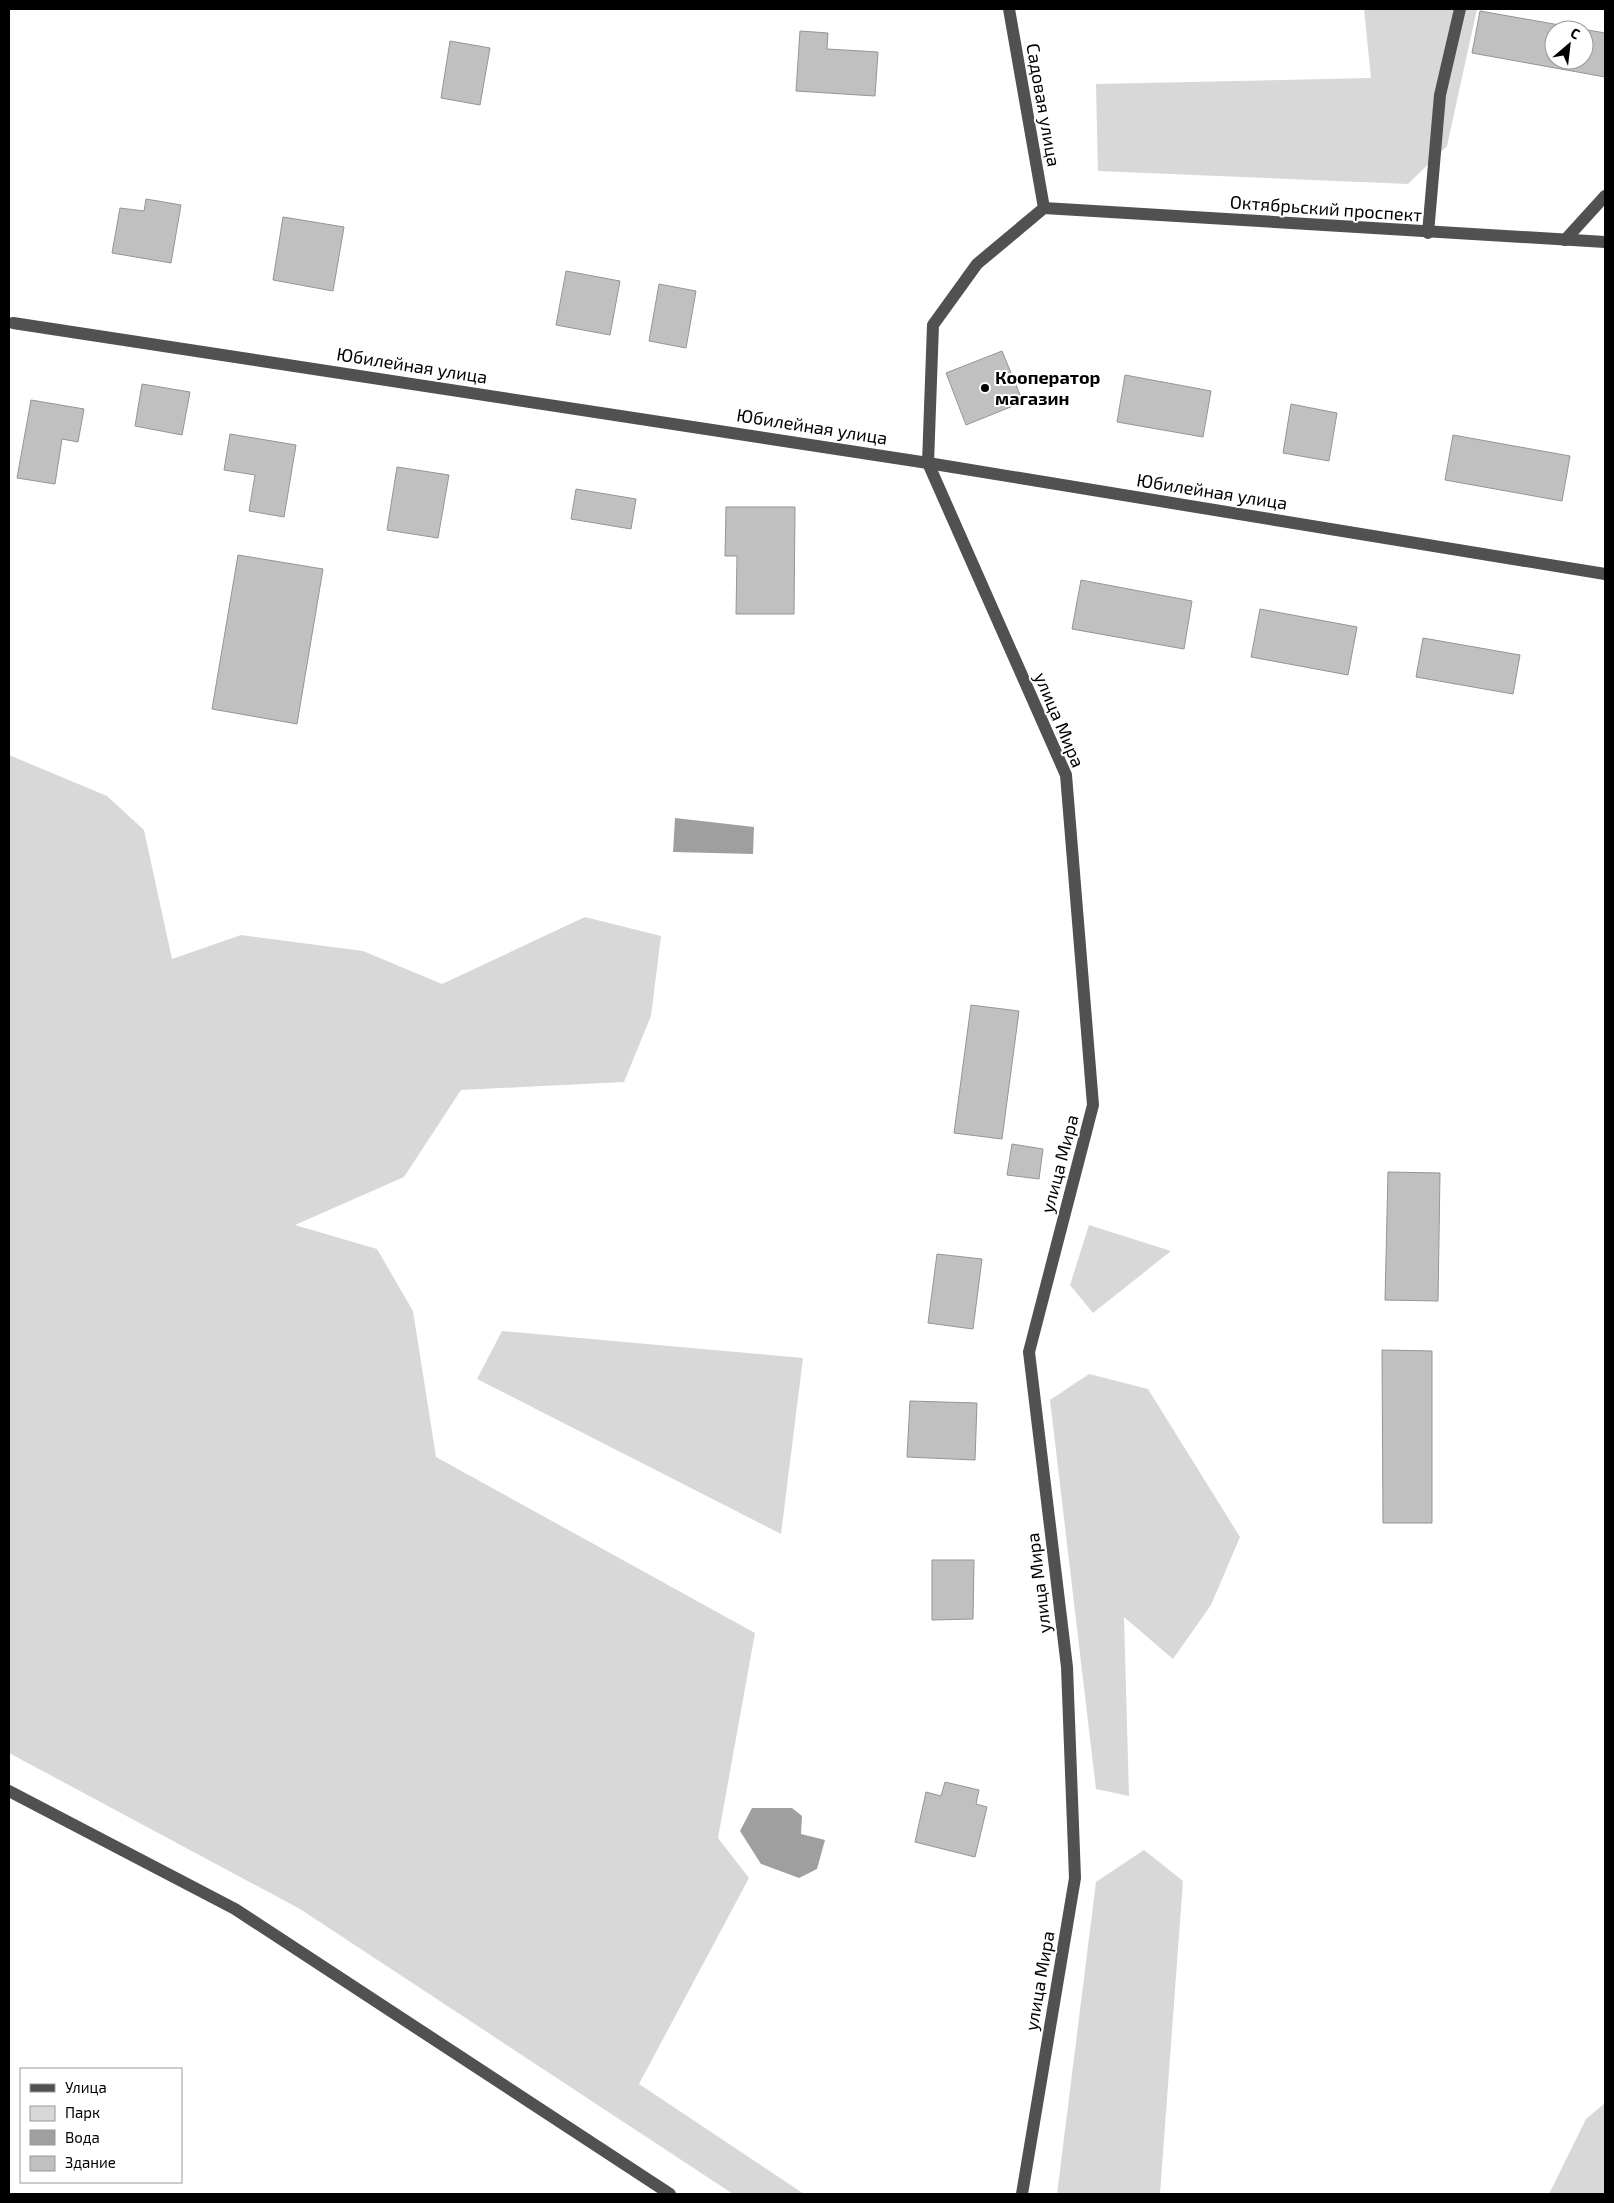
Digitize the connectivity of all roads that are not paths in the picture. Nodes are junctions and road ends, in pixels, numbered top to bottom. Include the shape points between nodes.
1 (1009, 9) edge
2 (1460, 9) edge
3 (1605, 196) edge
4 (1044, 208) junction
5 (1428, 233) junction
6 (1565, 240) junction
7 (1605, 242) edge
8 (13, 323) dead end
9 (928, 463) junction
10 (1605, 574) edge
11 (9, 1790) edge
12 (670, 2194) edge
13 (1022, 2194) edge

1 - 4 street, Садовая улица
2 - 5 street via 1440,95
3 - 6 street
4 - 5 street, Октябрьский проспект
4 - 9 street, улица Мира via 976,264 933,325
5 - 6 street, Октябрьский проспект
6 - 7 street, Октябрьский проспект
8 - 9 street, Юбилейная улица
9 - 10 street, Юбилейная улица
9 - 13 street, улица Мира via 1066,775 1094,1105 1029,1352 1066,1667 1075,1878
11 - 12 street via 235,1909

